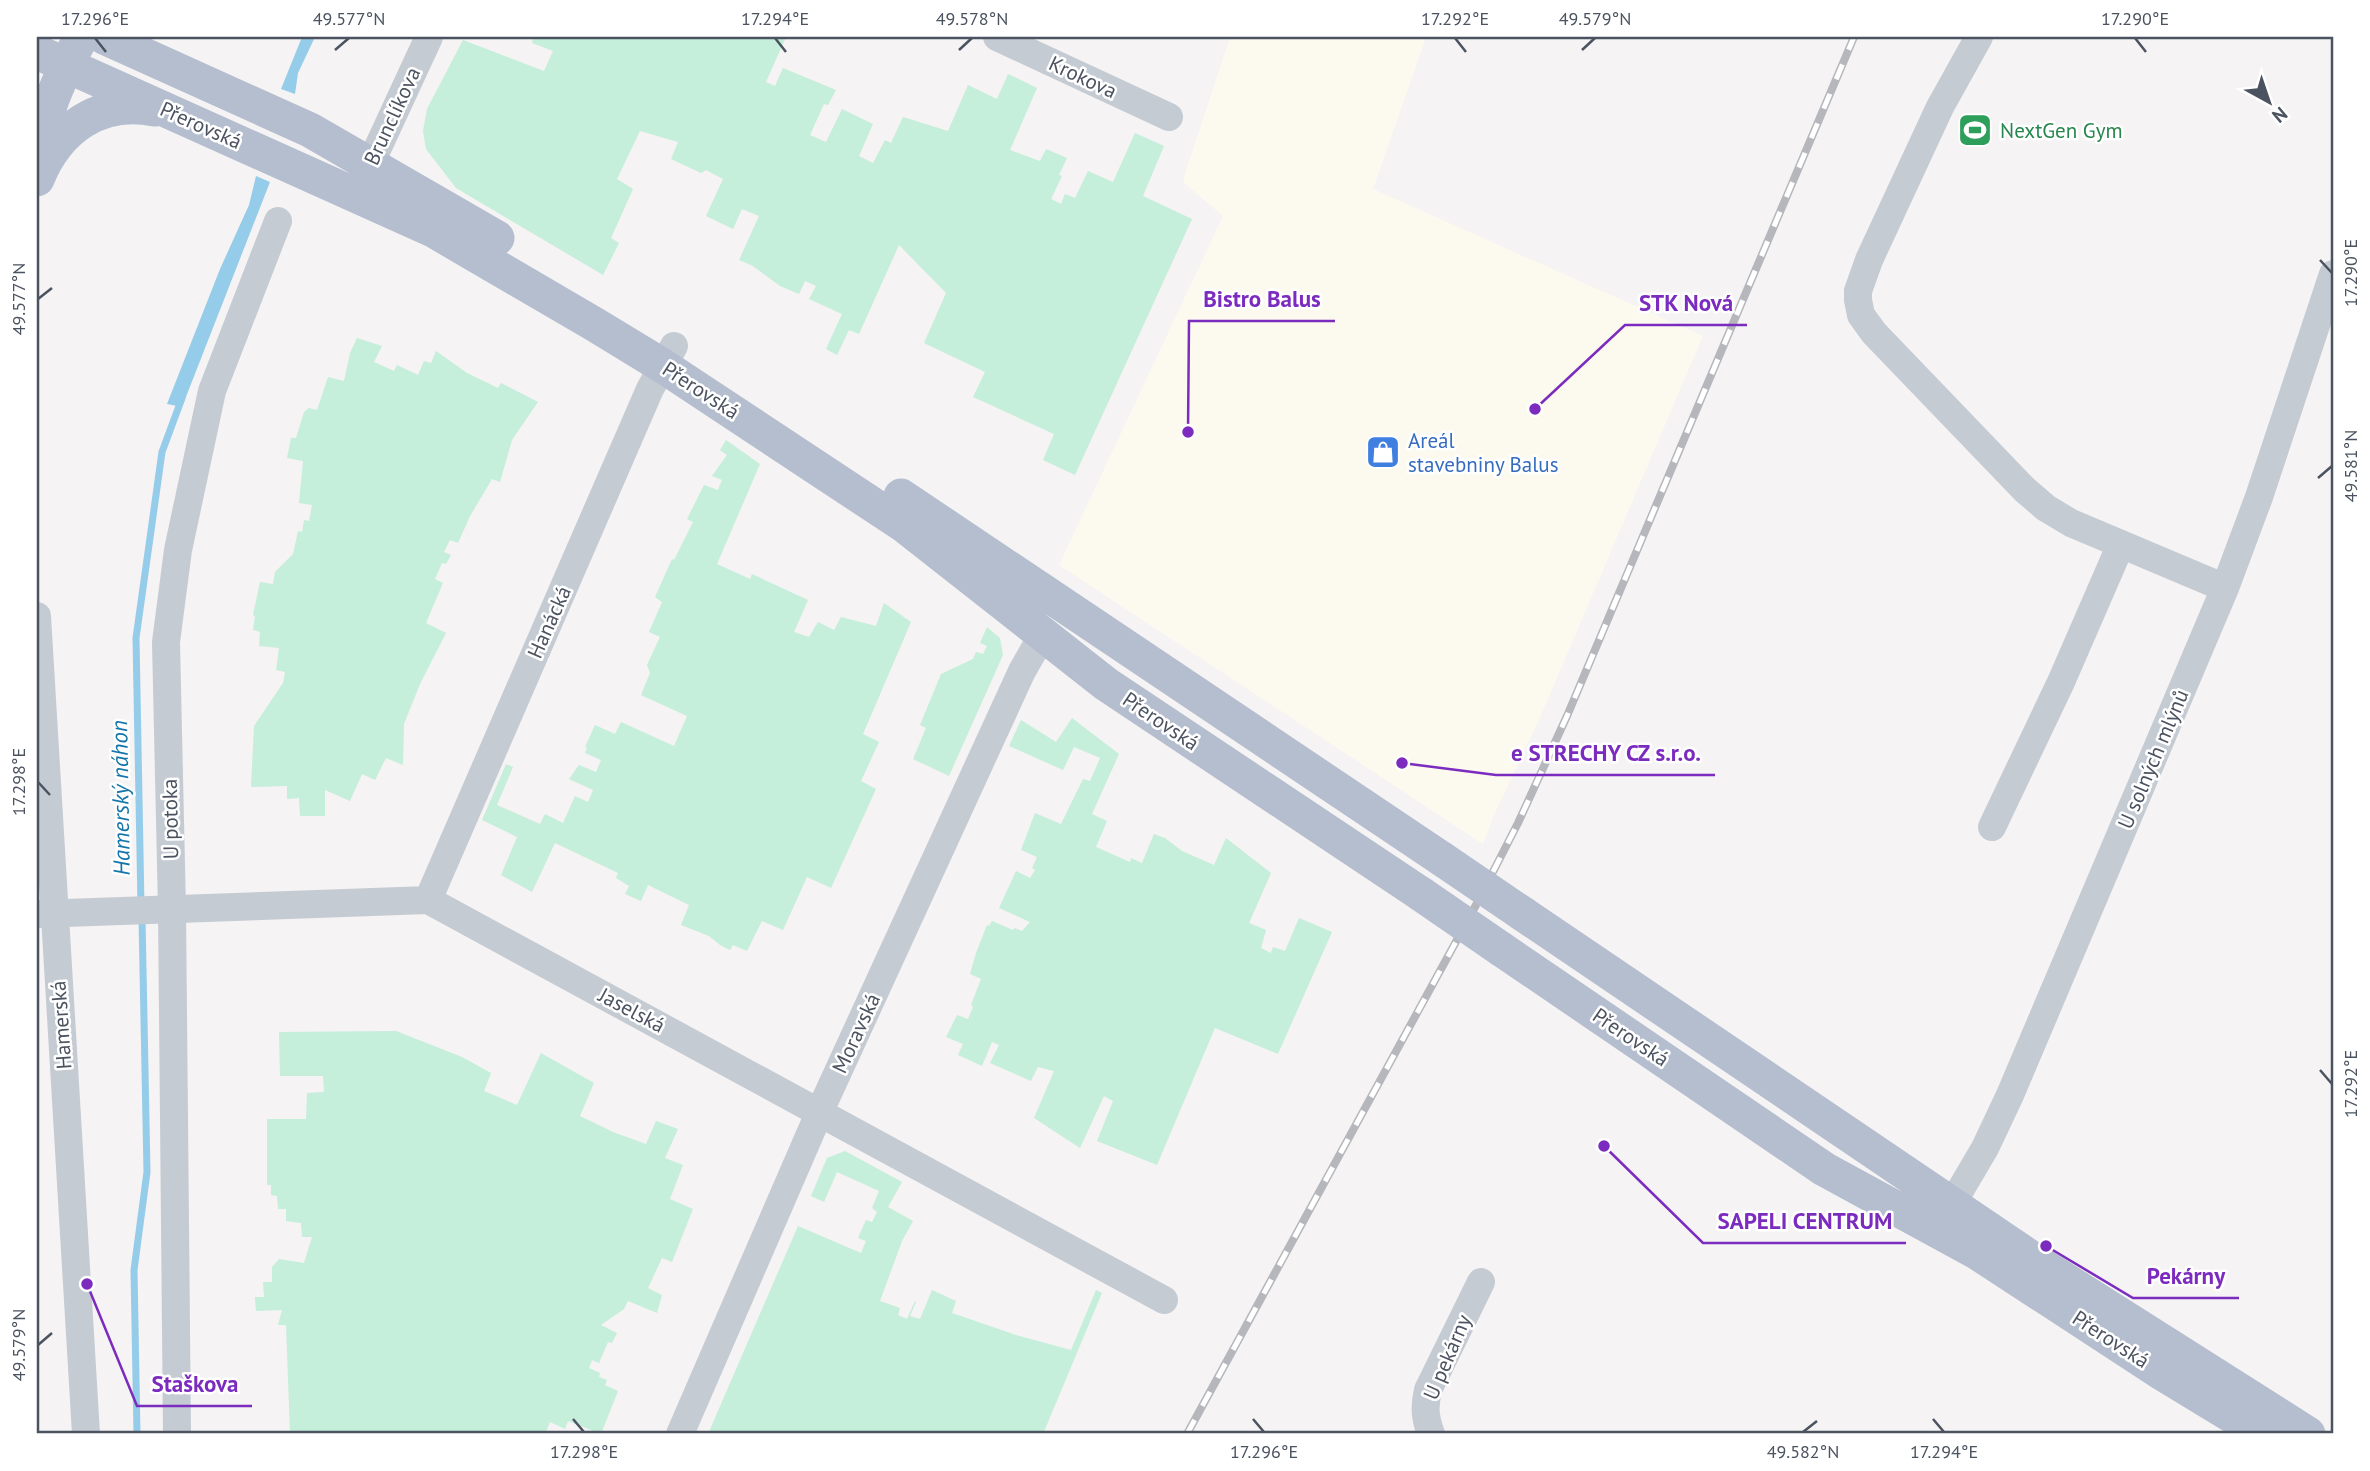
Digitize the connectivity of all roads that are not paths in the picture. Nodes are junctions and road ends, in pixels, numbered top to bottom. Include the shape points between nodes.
1 (104, 37) edge
2 (429, 37) edge
3 (997, 37) edge
4 (1979, 37) edge
5 (61, 51) edge
6 (1169, 117) dead end
7 (186, 118) junction
8 (37, 156) edge
9 (37, 179) edge
10 (363, 179) junction
11 (278, 221) dead end
12 (2333, 274) edge
13 (668, 356) junction
14 (2121, 544) junction
15 (2225, 587) junction
16 (37, 616) edge
17 (1042, 636) junction
18 (1992, 827) dead end
19 (428, 900) junction
20 (165, 909) junction
21 (45, 912) edge
22 (820, 1111) junction
23 (1944, 1217) junction
24 (1481, 1282) dead end
25 (1164, 1300) dead end
26 (86, 1434) edge
27 (177, 1434) edge
28 (681, 1434) edge
29 (1431, 1434) edge
30 (2263, 1434) edge
31 (2308, 1434) edge

1 - 10 main road, Přerovská via 310,130
2 - 10 street, Brunclíkova
3 - 6 street, Krokova
4 - 14 street via 1940,107 1868,260 1858,291 1861,315 2037,500 2071,523
5 - 7 main road, Přerovská
5 - 8 main road
7 - 9 main road via 128,107 89,117 61,138
7 - 10 main road, Přerovská
10 - 13 main road, Přerovská via 447,237
11 - 20 street, U potoka via 212,391 178,550 166,642
12 - 15 street, U solných mlýnů
13 - 17 main road, Přerovská via 905,526
13 - 19 street, Hanácká
13 - 23 main road, Přerovská, bridge via 869,474 1523,914
14 - 15 street
14 - 18 street
15 - 23 street, U solných mlýnů via 2021,1070 1985,1148
16 - 21 street, Hamerská
17 - 22 street, Moravská
17 - 23 main road, Přerovská, bridge via 1106,684 1824,1169
19 - 20 street
19 - 22 street, Jaselská
20 - 21 street
20 - 27 street, U potoka
21 - 26 street, Hamerská
22 - 25 street, Jaselská
22 - 28 street, Moravská
23 - 30 main road, Přerovská via 2003,1269
23 - 31 main road, Přerovská
24 - 29 street, U pekárny via 1428,1390 1424,1406

